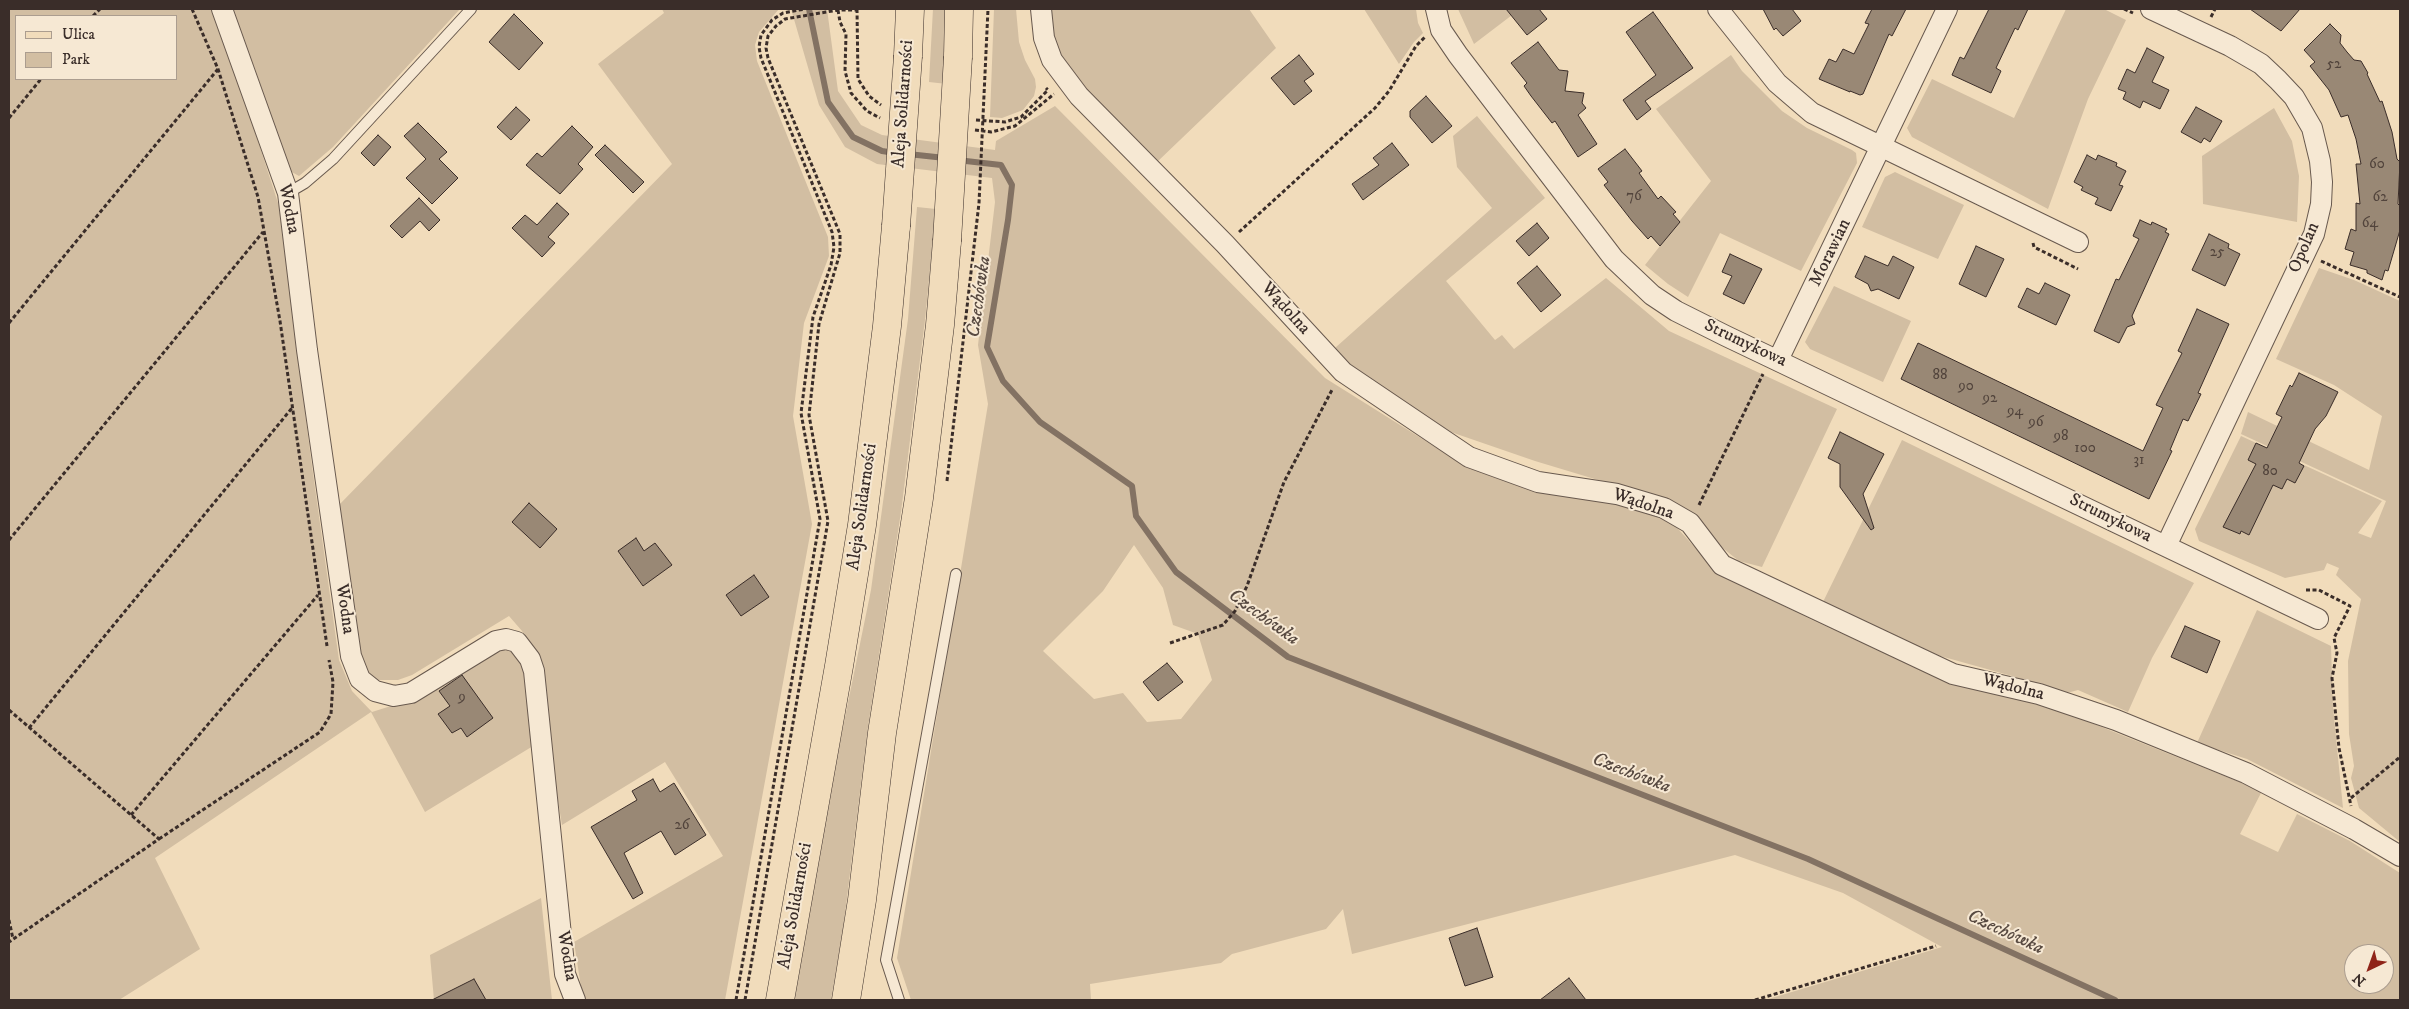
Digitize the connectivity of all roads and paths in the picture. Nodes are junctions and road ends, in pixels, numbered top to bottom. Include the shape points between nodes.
1 (192, 9) edge
2 (222, 9) edge
3 (471, 9) edge
4 (804, 9) edge
5 (910, 9) edge
6 (959, 9) edge
7 (1041, 9) edge
8 (1436, 9) edge
9 (1718, 9) edge
10 (1947, 9) edge
11 (2124, 9) edge
12 (838, 10) edge
13 (857, 10) edge
14 (2145, 12) edge
15 (1441, 30) junction
16 (218, 69) junction
17 (40, 80) edge
18 (1043, 84) dead end
19 (886, 107) dead end
20 (9, 118) edge
21 (882, 119) dead end
22 (989, 122) dead end
23 (1882, 146) junction
24 (288, 193) junction
25 (264, 232) junction
26 (2032, 238) dead end
27 (2078, 242) dead end
28 (1225, 244) junction
29 (2318, 260) dead end
30 (2078, 269) dead end
31 (2400, 297) edge
32 (9, 323) edge
33 (1772, 363) junction
34 (1343, 372) junction
35 (292, 408) junction
36 (1690, 523) junction
37 (9, 540) edge
38 (2166, 546) junction
39 (956, 574) dead end
40 (319, 594) junction
41 (2318, 619) dead end
42 (2334, 638) dead end
43 (1170, 643) dead end
44 (9, 710) edge
45 (29, 728) junction
46 (2400, 757) edge
47 (2350, 798) junction
48 (131, 815) junction
49 (2354, 829) junction
50 (159, 839) junction
51 (2400, 856) edge
52 (9, 920) edge
53 (13, 939) junction
54 (9, 942) edge
55 (1936, 946) dead end
56 (575, 1000) edge
57 (736, 1000) edge
58 (744, 1000) edge
59 (780, 1000) edge
60 (846, 1000) edge
61 (899, 1000) edge
62 (1755, 1000) edge

1 - 16 path
2 - 24 street, Wodna
3 - 24 lane via 333,159
4 - 57 path via 783,13 772,20 761,35 761,58 832,232 834,247 813,317 801,413 820,519
5 - 59 main road, Aleja Solidarności, bridge via 887,326 860,534
6 - 60 main road, bridge via 948,241 939,334 919,498 882,732 862,900
7 - 28 street, Wądolna via 1044,38 1052,60 1063,75 1086,103
8 - 15 street, Strumykowa
9 - 23 street via 1787,94 1812,113
10 - 23 street, Morawian
11 - 14 path
12 - 13 path
12 - 21 path via 846,34 845,71 851,93 867,111
12 - 58 path via 785,19 768,36 766,48 840,234 840,253 818,324 809,415 828,522
13 - 19 path via 858,79 869,96
14 - 38 street, Opolan via 2230,46 2261,64 2278,80 2294,98 2312,128 2322,182 2314,234
15 - 28 path via 1431,32 1416,46 1375,108
15 - 33 street, Strumykowa via 1631,277 1676,311
16 - 25 path via 258,197
16 - 32 path
17 - 20 path
18 - 22 path via 1048,90 1021,117
23 - 27 street
23 - 33 street, Morawian
24 - 56 street, Wodna via 351,656 360,679 375,691 394,696 410,693 506,638 517,642 530,659 534,671 565,974
25 - 35 path
25 - 37 path
26 - 30 path via 2034,247
28 - 34 street, Wądolna
29 - 31 path
33 - 36 path
33 - 38 street, Strumykowa
34 - 36 street, Wądolna via 1469,457 1538,482 1617,494 1664,508
34 - 43 path via 1284,482 1235,611 1223,625
35 - 40 path
35 - 45 path
36 - 49 street, Wądolna via 1722,565 1953,674 2039,694 2116,720 2246,773
38 - 41 street, Strumykowa
39 - 61 lane via 886,960
40 - 48 path
40 - 50 path via 333,682 331,714 320,732
42 - 47 path via 2337,653 2332,678 2339,748
44 - 45 path
45 - 48 path
46 - 47 path
47 - 49 path
48 - 50 path
49 - 51 street, Wądolna
50 - 53 path
52 - 53 path
53 - 54 path
55 - 62 path

